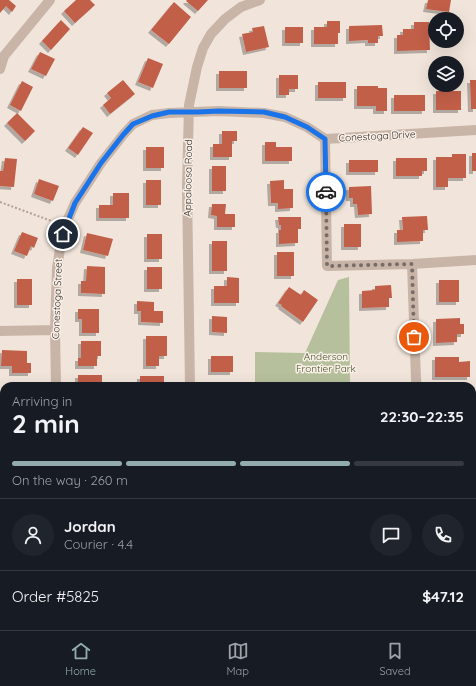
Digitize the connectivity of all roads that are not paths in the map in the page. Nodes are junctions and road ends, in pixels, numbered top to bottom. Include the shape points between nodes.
1 (50, 0) edge
2 (260, 0) edge
3 (0, 69) edge
4 (189, 112) junction
5 (476, 130) edge
6 (325, 139) junction
7 (476, 260) edge
8 (412, 264) junction
9 (55, 330) junction
10 (0, 331) edge
11 (56, 382) edge
12 (190, 382) edge
13 (416, 382) edge

1 - 3 street via 4,56
2 - 4 street, Appaloosa Road via 241,7 211,34 197,67
4 - 6 street, Conestoga Drive via 264,112 285,117
4 - 9 street, Conestoga Street via 169,112 133,124 101,163 75,203 61,243 57,268
4 - 12 street, Appaloosa Road via 187,187
5 - 6 street, Conestoga Drive
6 - 8 street via 327,266
7 - 8 street
8 - 13 street
9 - 10 street
9 - 11 street, Conestoga Street

